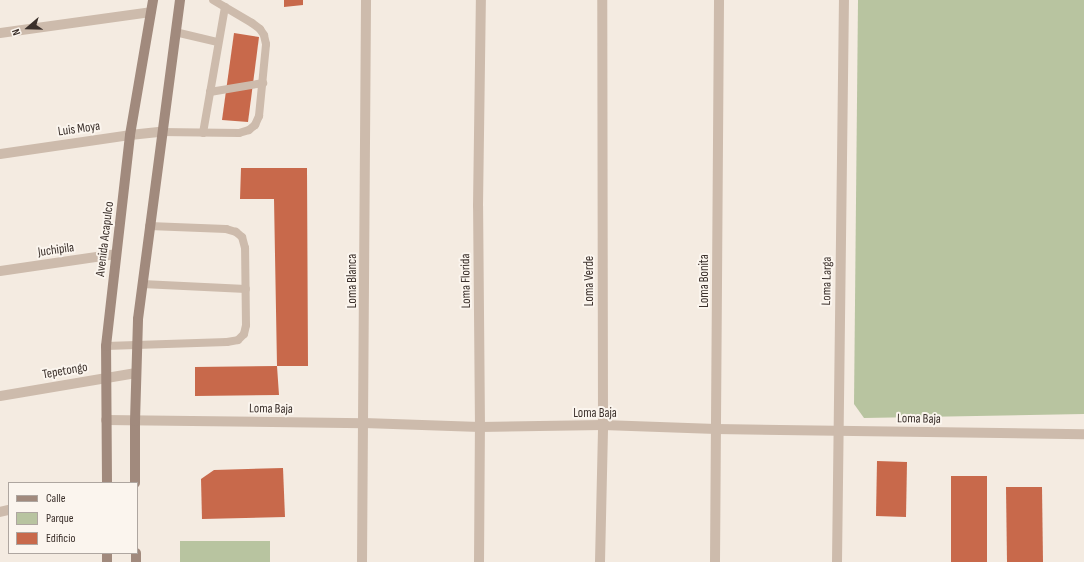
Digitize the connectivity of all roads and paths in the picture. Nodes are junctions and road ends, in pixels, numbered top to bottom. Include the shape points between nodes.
1 (153, 0) edge
2 (180, 0) edge
3 (213, 0) edge
4 (366, 0) edge
5 (481, 0) edge
6 (602, 0) edge
7 (718, 0) edge
8 (844, 0) edge
9 (225, 7) junction
10 (151, 12) junction
11 (0, 32) edge
12 (175, 32) junction
13 (217, 42) junction
14 (263, 83) junction
15 (210, 92) junction
16 (161, 132) junction
17 (203, 133) junction
18 (130, 135) junction
19 (0, 154) edge
20 (149, 226) junction
21 (116, 254) junction
22 (0, 271) edge
23 (142, 284) junction
24 (246, 289) junction
25 (137, 345) junction
26 (106, 346) junction
27 (136, 373) junction
28 (106, 377) junction
29 (0, 396) edge
30 (106, 420) junction
31 (135, 421) junction
32 (364, 423) junction
33 (603, 425) junction
34 (480, 426) junction
35 (716, 429) junction
36 (838, 431) junction
37 (1084, 434) edge
38 (107, 482) edge
39 (136, 482) edge
40 (362, 562) edge
41 (479, 562) edge
42 (600, 562) edge
43 (715, 562) edge
44 (837, 562) edge

1 - 10 main road, Avenida Acapulco
2 - 12 main road
3 - 9 lane
4 - 32 street, Loma Blanca
5 - 34 street, Loma Florida via 478,206
6 - 33 street, Loma Verde
7 - 35 street, Loma Bonita
8 - 36 street, Loma Larga
9 - 13 lane
9 - 14 lane via 260,29 264,35 266,44
10 - 11 street
10 - 18 main road, Avenida Acapulco
12 - 13 lane
12 - 16 main road
13 - 15 lane
14 - 15 lane
14 - 17 lane via 259,116 250,130 239,133
15 - 17 lane
16 - 17 lane
16 - 18 street, Luis Moya
16 - 20 main road
18 - 19 street, Luis Moya
18 - 21 main road, Avenida Acapulco
20 - 23 main road
20 - 24 lane via 226,229 236,232 242,237 245,248
21 - 22 street, Juchipila
21 - 26 main road, Avenida Acapulco
23 - 24 lane
23 - 25 main road
24 - 25 lane via 246,325 244,334 238,340
25 - 26 lane
25 - 27 main road
26 - 28 main road, Avenida Acapulco
27 - 28 street, Tepetongo
27 - 31 main road
28 - 29 street, Tepetongo
28 - 30 main road, Avenida Acapulco
30 - 31 street, Loma Baja
30 - 38 main road, Avenida Acapulco
31 - 32 street, Loma Baja
31 - 39 main road
32 - 34 street, Loma Baja
32 - 40 street, Loma Blanca
33 - 34 street, Loma Baja
33 - 35 street, Loma Baja
33 - 42 street, Loma Verde
34 - 41 street, Loma Florida
35 - 36 street, Loma Baja
35 - 43 street, Loma Bonita
36 - 37 street, Loma Baja
36 - 44 street, Loma Larga

